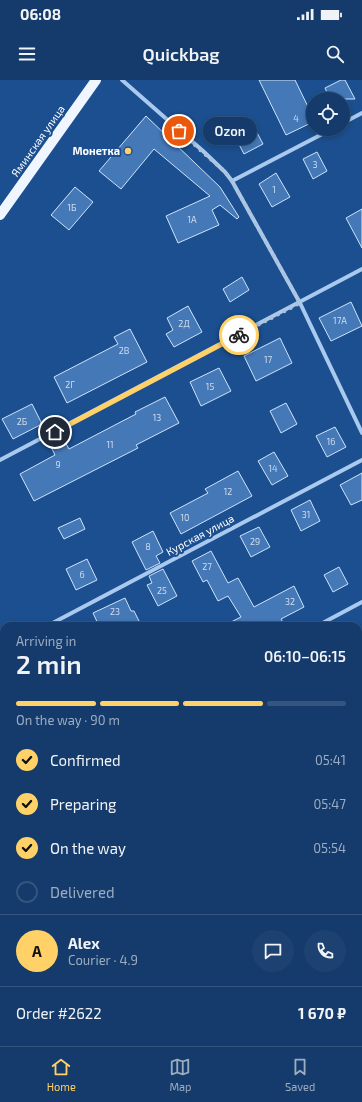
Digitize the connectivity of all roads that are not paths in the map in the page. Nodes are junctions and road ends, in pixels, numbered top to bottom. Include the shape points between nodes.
1 (96, 80) edge
2 (122, 80) edge
3 (362, 113) edge
4 (350, 119) edge
5 (319, 136) edge
6 (232, 181) junction
7 (0, 215) edge
8 (362, 269) edge
9 (300, 303) junction
10 (362, 434) edge
11 (0, 460) edge
12 (362, 460) edge
13 (362, 602) edge
14 (55, 622) edge
15 (324, 622) edge

1 - 7 main road, Яминская улица
2 - 6 street
3 - 4 street
5 - 6 street
6 - 9 street
8 - 9 street
9 - 10 street
9 - 11 street
12 - 14 street, Курская улица
13 - 15 street

